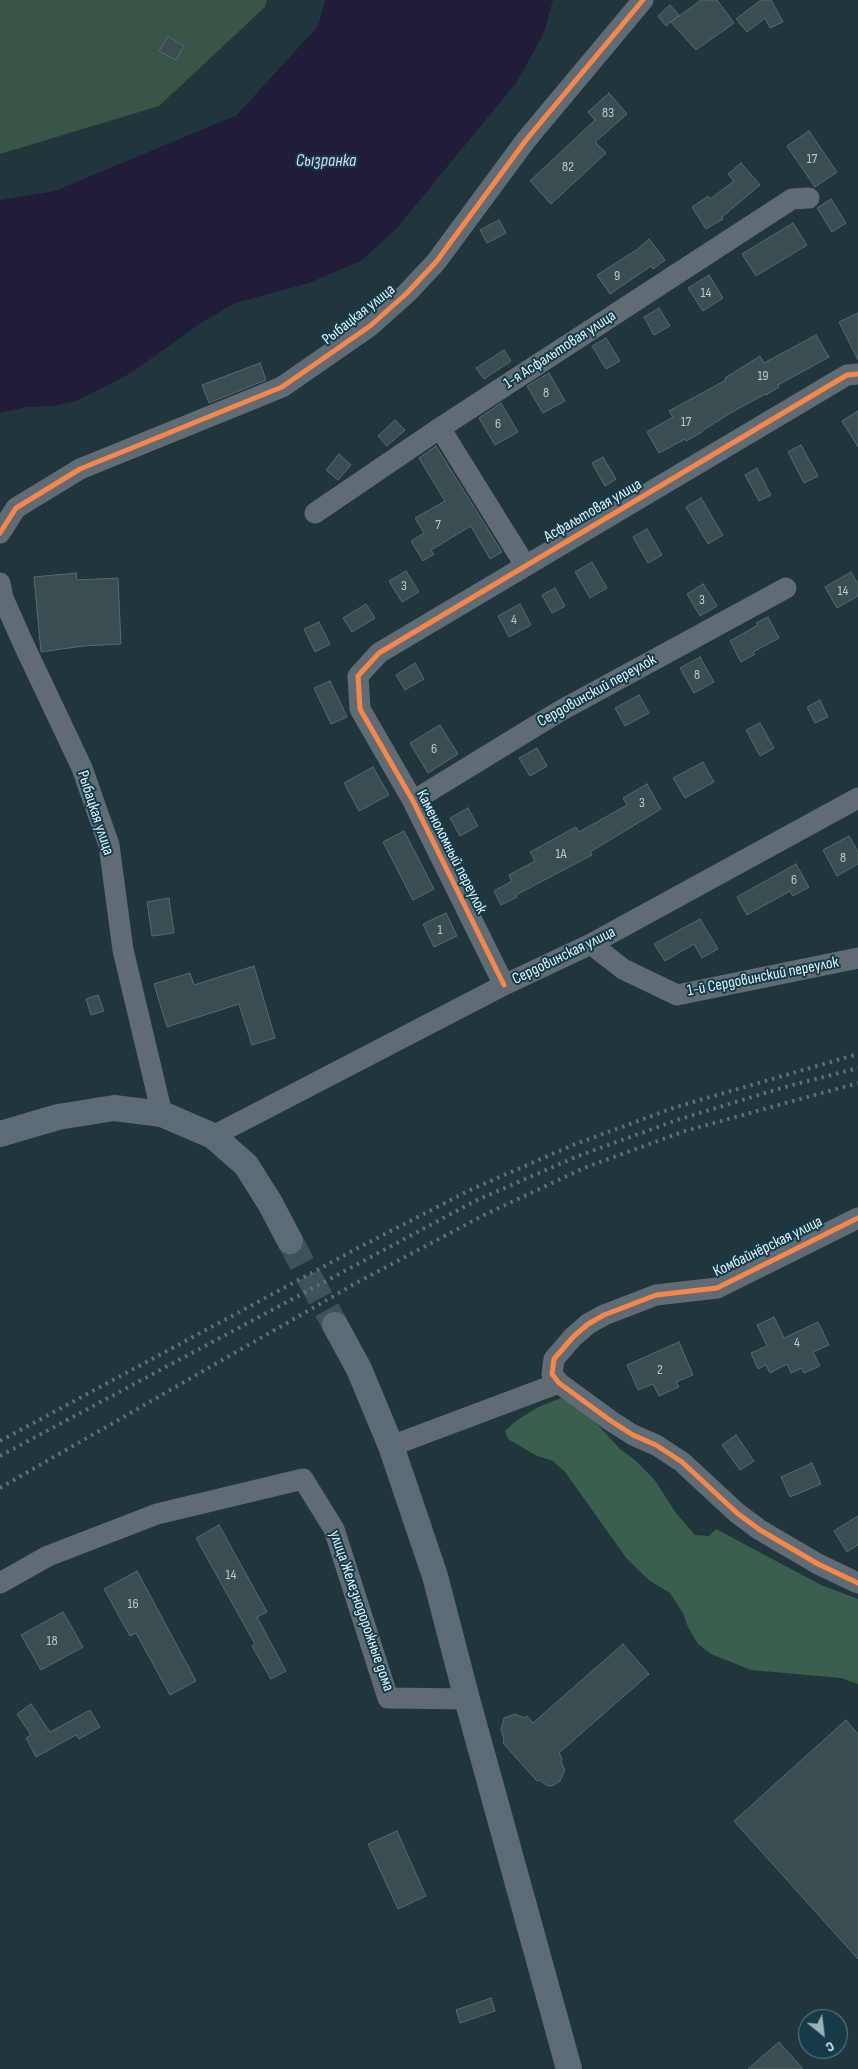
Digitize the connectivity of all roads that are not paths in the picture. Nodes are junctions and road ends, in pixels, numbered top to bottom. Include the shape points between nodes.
1 (643, 0) edge
2 (809, 198) dead end
3 (853, 375) edge
4 (440, 428) junction
5 (315, 513) dead end
6 (0, 533) edge
7 (525, 565) junction
8 (0, 583) edge
9 (786, 588) dead end
10 (358, 676) joint
11 (858, 798) edge
12 (413, 801) junction
13 (592, 944) junction
14 (858, 958) edge
15 (504, 985) junction
16 (162, 1114) junction
17 (0, 1134) edge
18 (213, 1136) junction
19 (858, 1218) edge
20 (290, 1241) tunnel mouth
21 (335, 1325) tunnel mouth
22 (559, 1383) junction
23 (391, 1446) junction
24 (0, 1583) edge
25 (858, 1583) edge
26 (467, 1699) junction
27 (568, 2069) edge

1 - 6 street, Рыбацкая улица via 526,140 436,262 370,326 282,387 80,469 16,508
2 - 4 street, 1-я Асфальтовая улица via 792,199
3 - 7 street, Асфальтовая улица
4 - 5 street, 1-я Асфальтовая улица
4 - 7 street
7 - 10 street, Асфальтовая улица via 379,653
8 - 16 street, Рыбацкая улица via 3,598 82,768 109,845 123,950
9 - 12 street, Сердовинский переулок via 560,711
10 - 12 street, Каменоломный переулок via 360,710
11 - 13 street, Сердовинская улица
12 - 15 street, Каменоломный переулок
13 - 14 street, 1-й Сердовинский переулок via 623,969 677,995
13 - 15 street, Сердовинская улица
15 - 18 street, Сердовинская улица
16 - 17 main road via 114,1108 58,1117
16 - 18 main road
18 - 20 main road via 246,1165
19 - 22 street, Комбайнёрская улица via 717,1288 656,1295 604,1315 573,1337 554,1359 552,1374
21 - 23 main road via 359,1369
22 - 23 street
22 - 25 street via 633,1435 682,1462 760,1530
23 - 26 main road via 435,1576
24 - 26 street, улица Железнодорожные дома via 48,1556 157,1514 303,1479 334,1529 388,1698
26 - 27 main road

